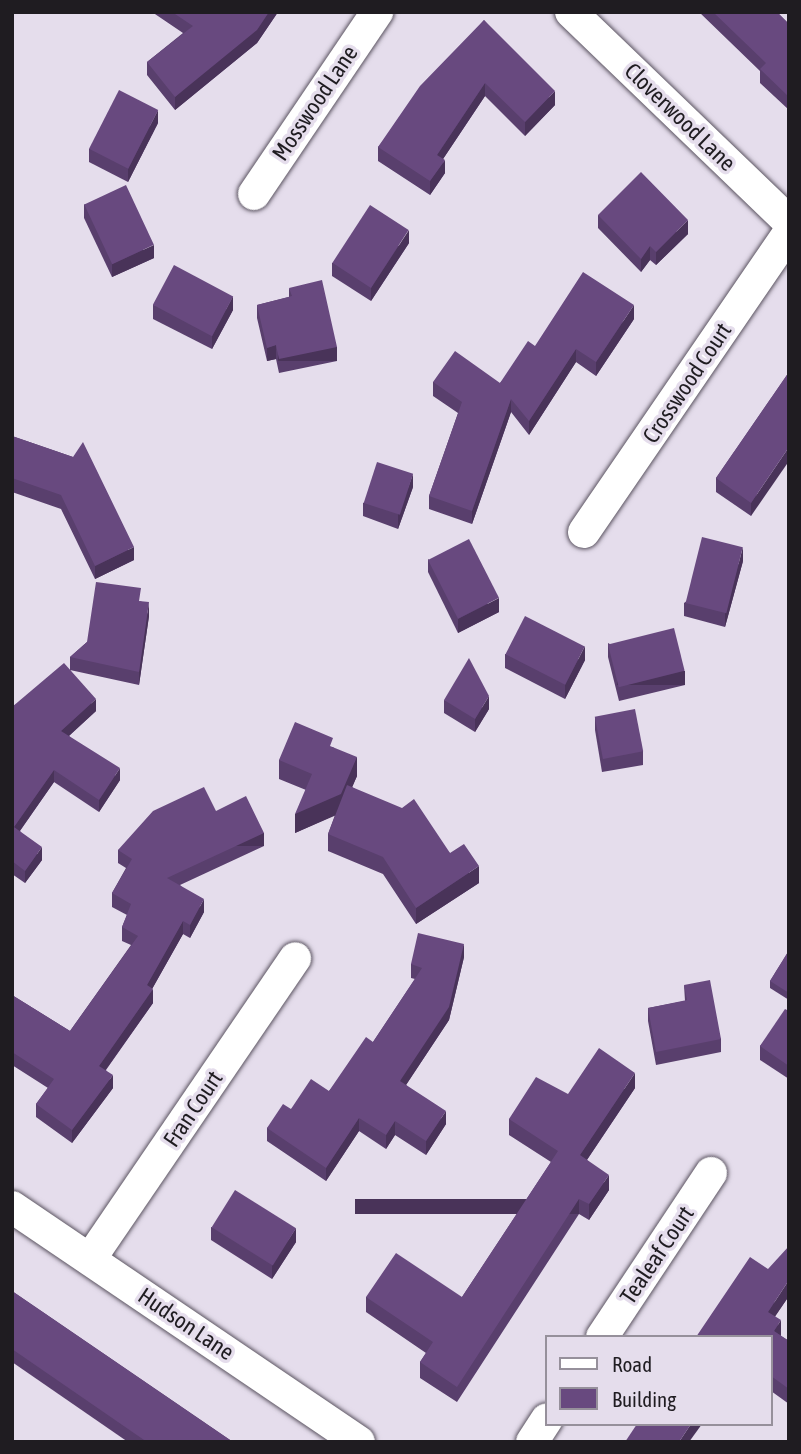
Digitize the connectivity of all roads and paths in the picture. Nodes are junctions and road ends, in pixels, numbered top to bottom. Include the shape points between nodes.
1 (377, 12) edge
2 (571, 12) edge
3 (254, 194) dead end
4 (789, 222) edge
5 (789, 233) edge
6 (584, 532) dead end
7 (295, 958) dead end
8 (712, 1173) dead end
9 (12, 1207) edge
10 (90, 1259) junction
11 (603, 1335) edge
12 (546, 1421) edge
13 (359, 1442) edge
14 (532, 1442) edge

1 - 3 street, Mosswood Lane
2 - 4 street, Cloverwood Lane
5 - 6 street, Crosswood Court
7 - 10 street, Fran Court
8 - 11 street, Tealeaf Court
9 - 10 street, Hudson Lane
10 - 13 street, Hudson Lane
12 - 14 street

